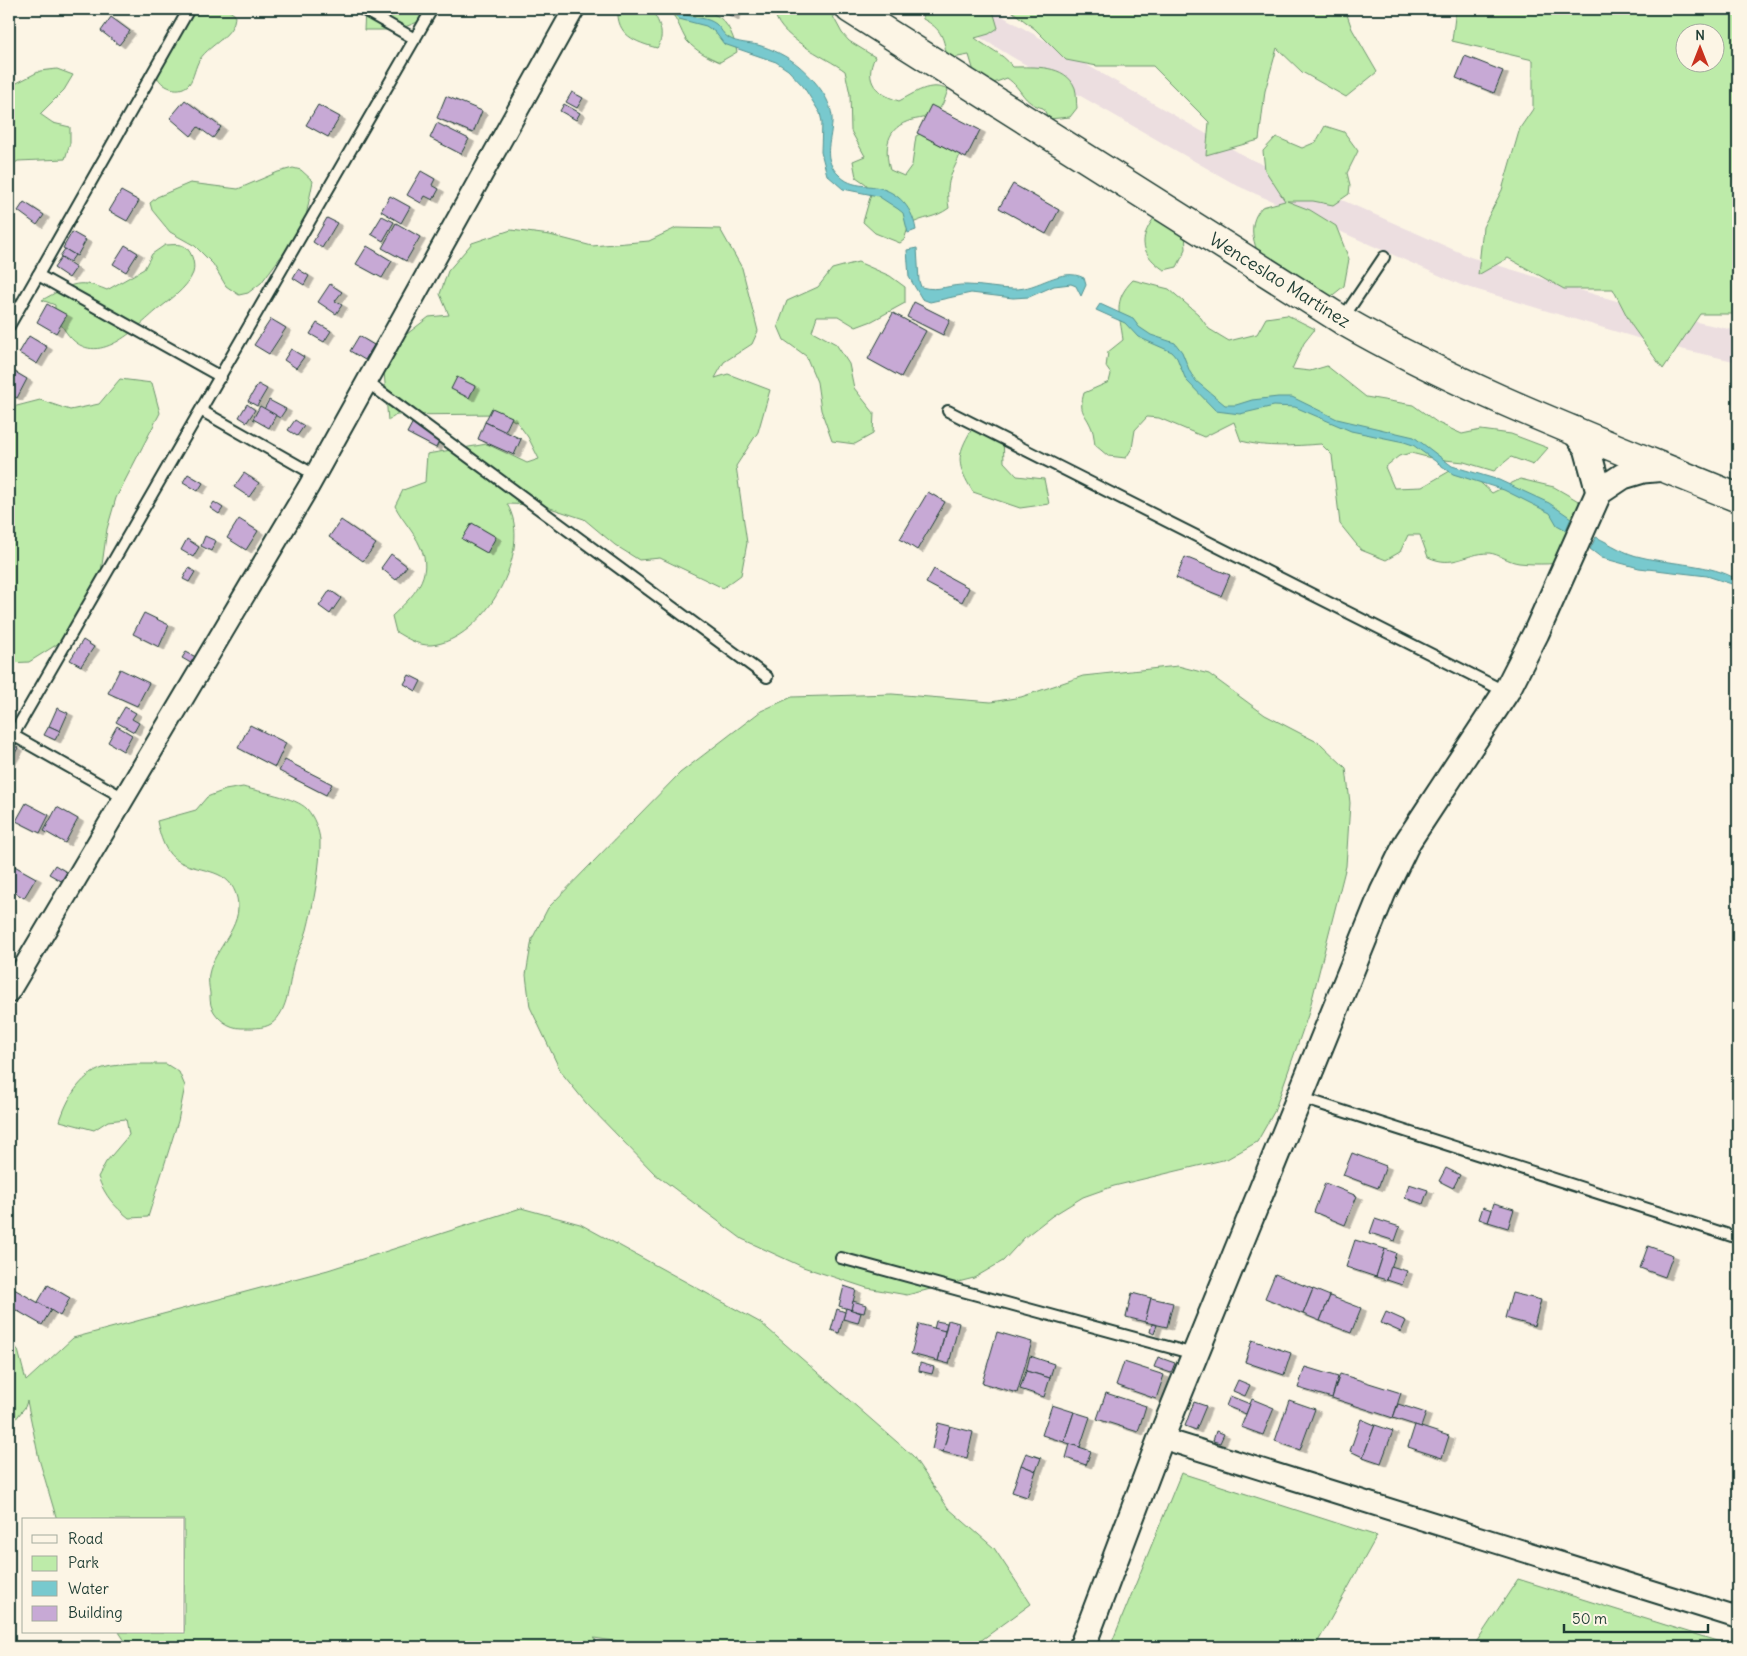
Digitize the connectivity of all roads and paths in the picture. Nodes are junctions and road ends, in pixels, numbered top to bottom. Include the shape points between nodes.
1 (189, 9) edge
2 (362, 9) edge
3 (432, 9) edge
4 (574, 9) edge
5 (850, 9) edge
6 (415, 39) junction
7 (1384, 257) dead end
8 (38, 275) junction
9 (1342, 320) junction
10 (9, 326) edge
11 (221, 377) junction
12 (367, 382) junction
13 (202, 410) junction
14 (948, 411) dead end
15 (1574, 429) junction
16 (1666, 468) junction
17 (316, 475) junction
18 (1599, 492) junction
19 (1738, 498) edge
20 (767, 677) dead end
21 (1506, 692) junction
22 (11, 734) edge
23 (124, 798) junction
24 (9, 992) edge
25 (1299, 1097) junction
26 (1738, 1238) edge
27 (841, 1258) dead end
28 (1195, 1354) junction
29 (1161, 1438) junction
30 (1738, 1618) edge
31 (1082, 1647) edge

1 - 8 lane
2 - 6 lane
3 - 6 lane
4 - 12 street
5 - 9 main road, Wenceslao Martínez
6 - 11 lane
7 - 9 lane
8 - 10 lane
8 - 11 lane
9 - 15 main road, Wenceslao Martínez via 1381,343 1475,388
11 - 13 lane
12 - 17 street
12 - 20 lane
13 - 17 lane
13 - 22 lane
14 - 21 lane
15 - 16 main road, Wenceslao Martínez
15 - 18 street via 1587,448
16 - 18 street via 1623,476
16 - 19 main road, Wenceslao Martínez
17 - 23 street
18 - 21 street
21 - 25 street via 1408,841 1383,892
22 - 23 lane
23 - 24 street
25 - 26 lane
25 - 28 street
27 - 28 lane
28 - 29 street
29 - 30 street
29 - 31 street

